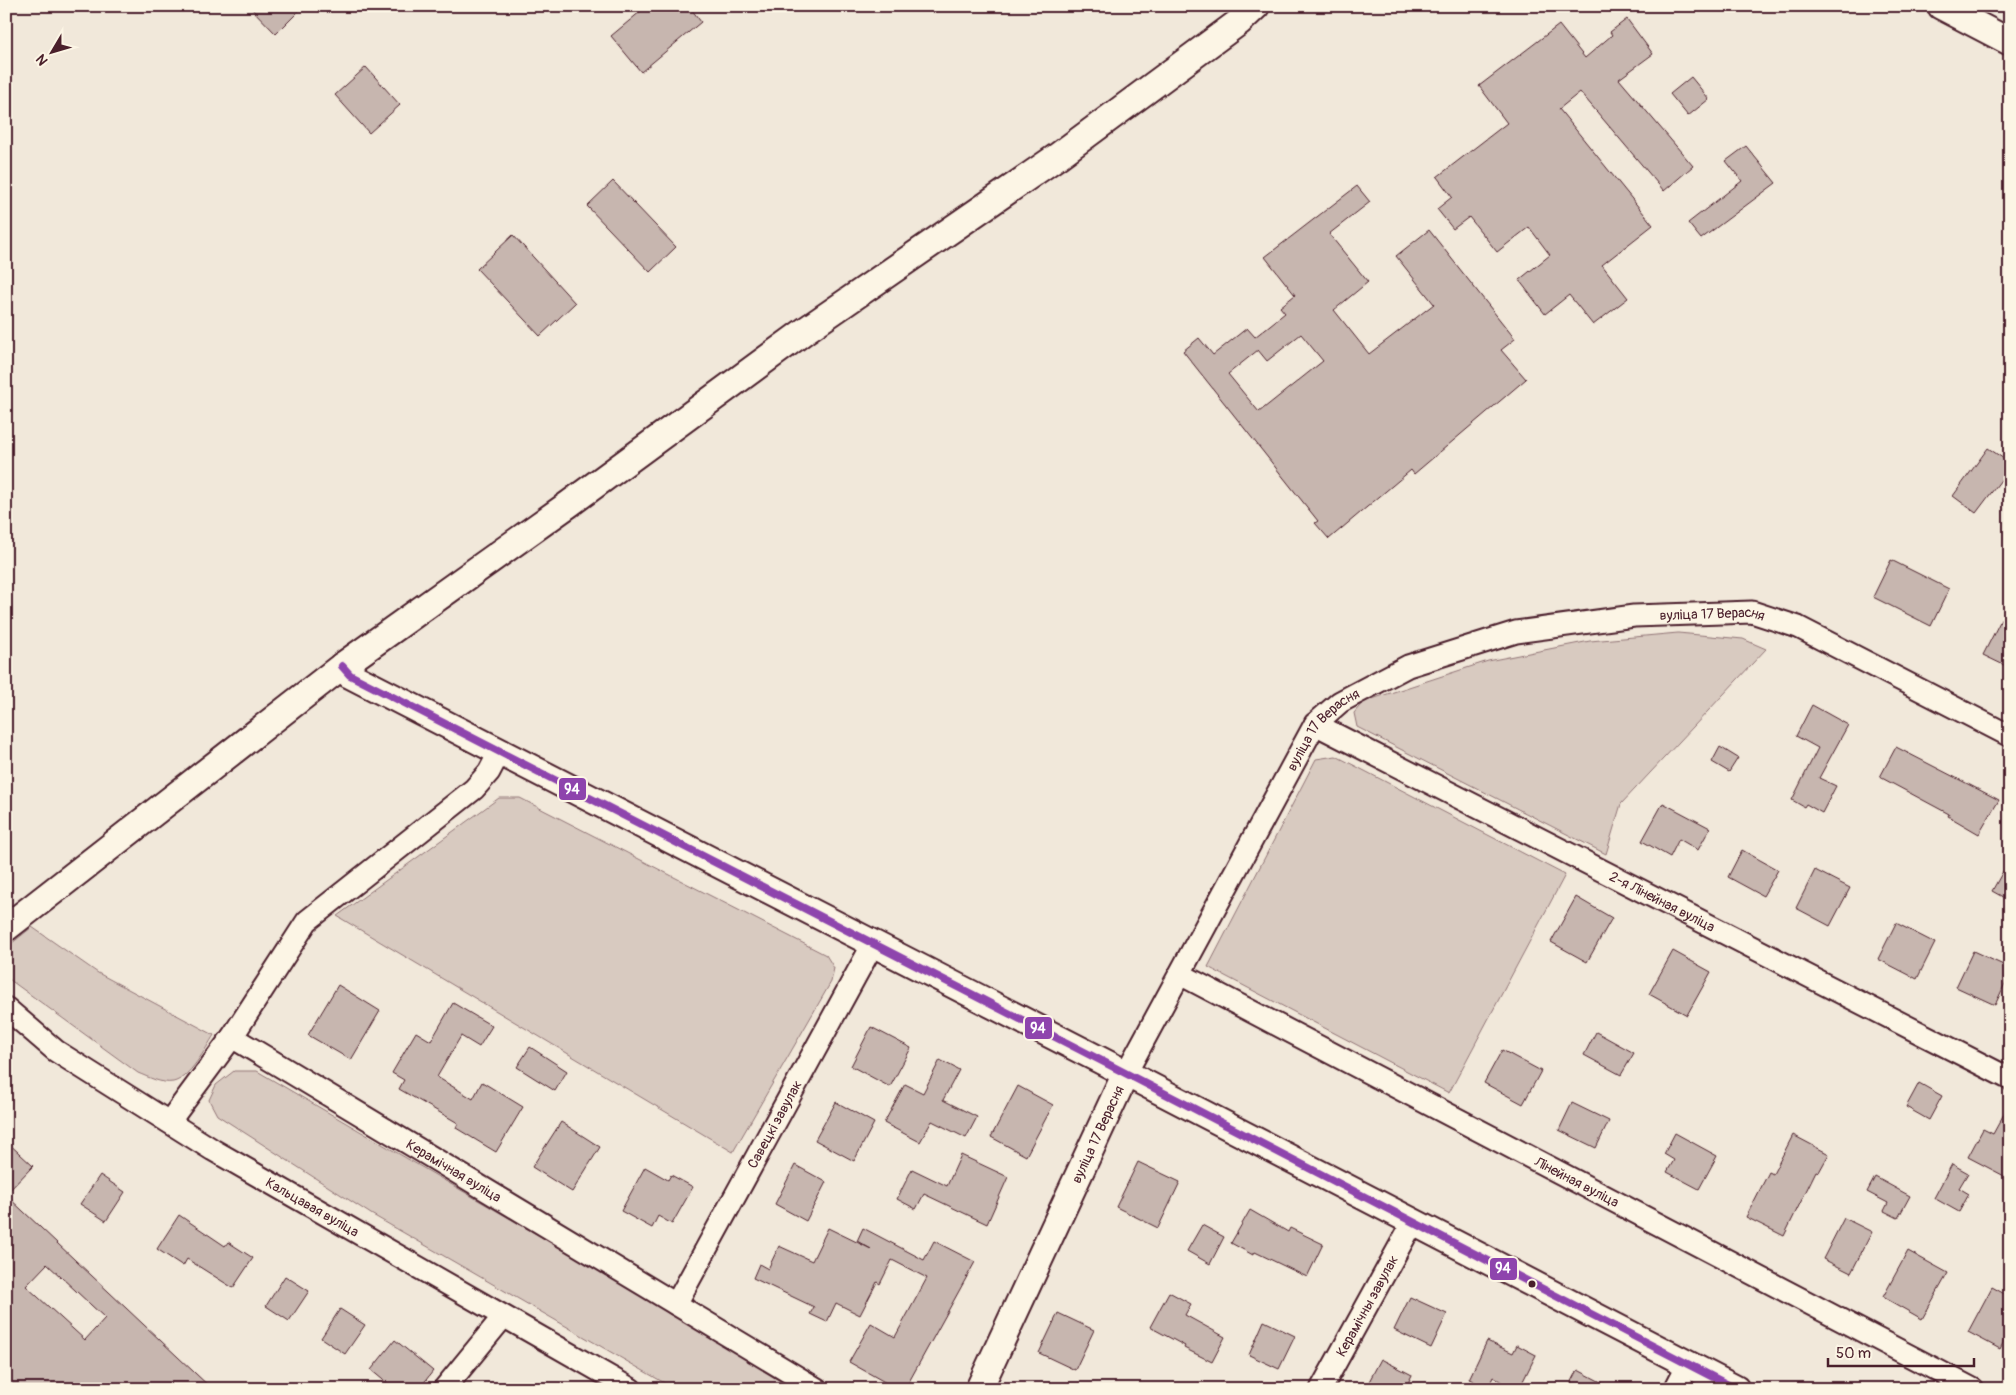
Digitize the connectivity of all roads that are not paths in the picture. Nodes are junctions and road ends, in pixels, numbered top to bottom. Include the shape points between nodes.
1 (1256, 6) edge
2 (1941, 6) edge
3 (2010, 42) edge
4 (342, 666) junction
5 (1315, 724) junction
6 (2010, 736) edge
7 (499, 753) junction
8 (9, 925) edge
9 (873, 944) junction
10 (1180, 974) junction
11 (6, 1008) edge
12 (232, 1037) junction
13 (1126, 1073) junction
14 (2010, 1080) edge
15 (169, 1122) junction
16 (1412, 1222) junction
17 (676, 1304) junction
18 (503, 1317) junction
19 (1688, 1364) junction
20 (444, 1389) edge
21 (631, 1389) edge
22 (817, 1389) edge
23 (978, 1389) edge
24 (1321, 1389) edge
25 (1675, 1389) edge
26 (1736, 1389) edge
27 (1973, 1389) edge

1 - 4 street via 1058,156 806,330
2 - 3 street
4 - 7 street via 350,675
4 - 8 street
5 - 6 street, вуліца 17 Верасня via 1340,702 1408,666 1516,632 1634,616 1752,612 1798,627
5 - 10 street, вуліца 17 Верасня
5 - 14 street, 2-я Лінейная вуліца
7 - 9 street
7 - 12 street via 489,772 474,789 306,920
9 - 13 street
9 - 17 street, Савецкі завулак
10 - 13 street, вуліца 17 Верасня
10 - 27 street, Лінейная вуліца
11 - 15 street, Кальцавая вуліца via 56,1050
12 - 15 street
12 - 17 street, Керамічная вуліца
13 - 16 street
13 - 23 street, вуліца 17 Верасня
15 - 18 street, Кальцавая вуліца
16 - 19 street
16 - 24 street, Керамічны завулак
17 - 22 street, Керамічная вуліца
18 - 20 street
18 - 21 street, Кальцавая вуліца
19 - 25 street
19 - 26 street

